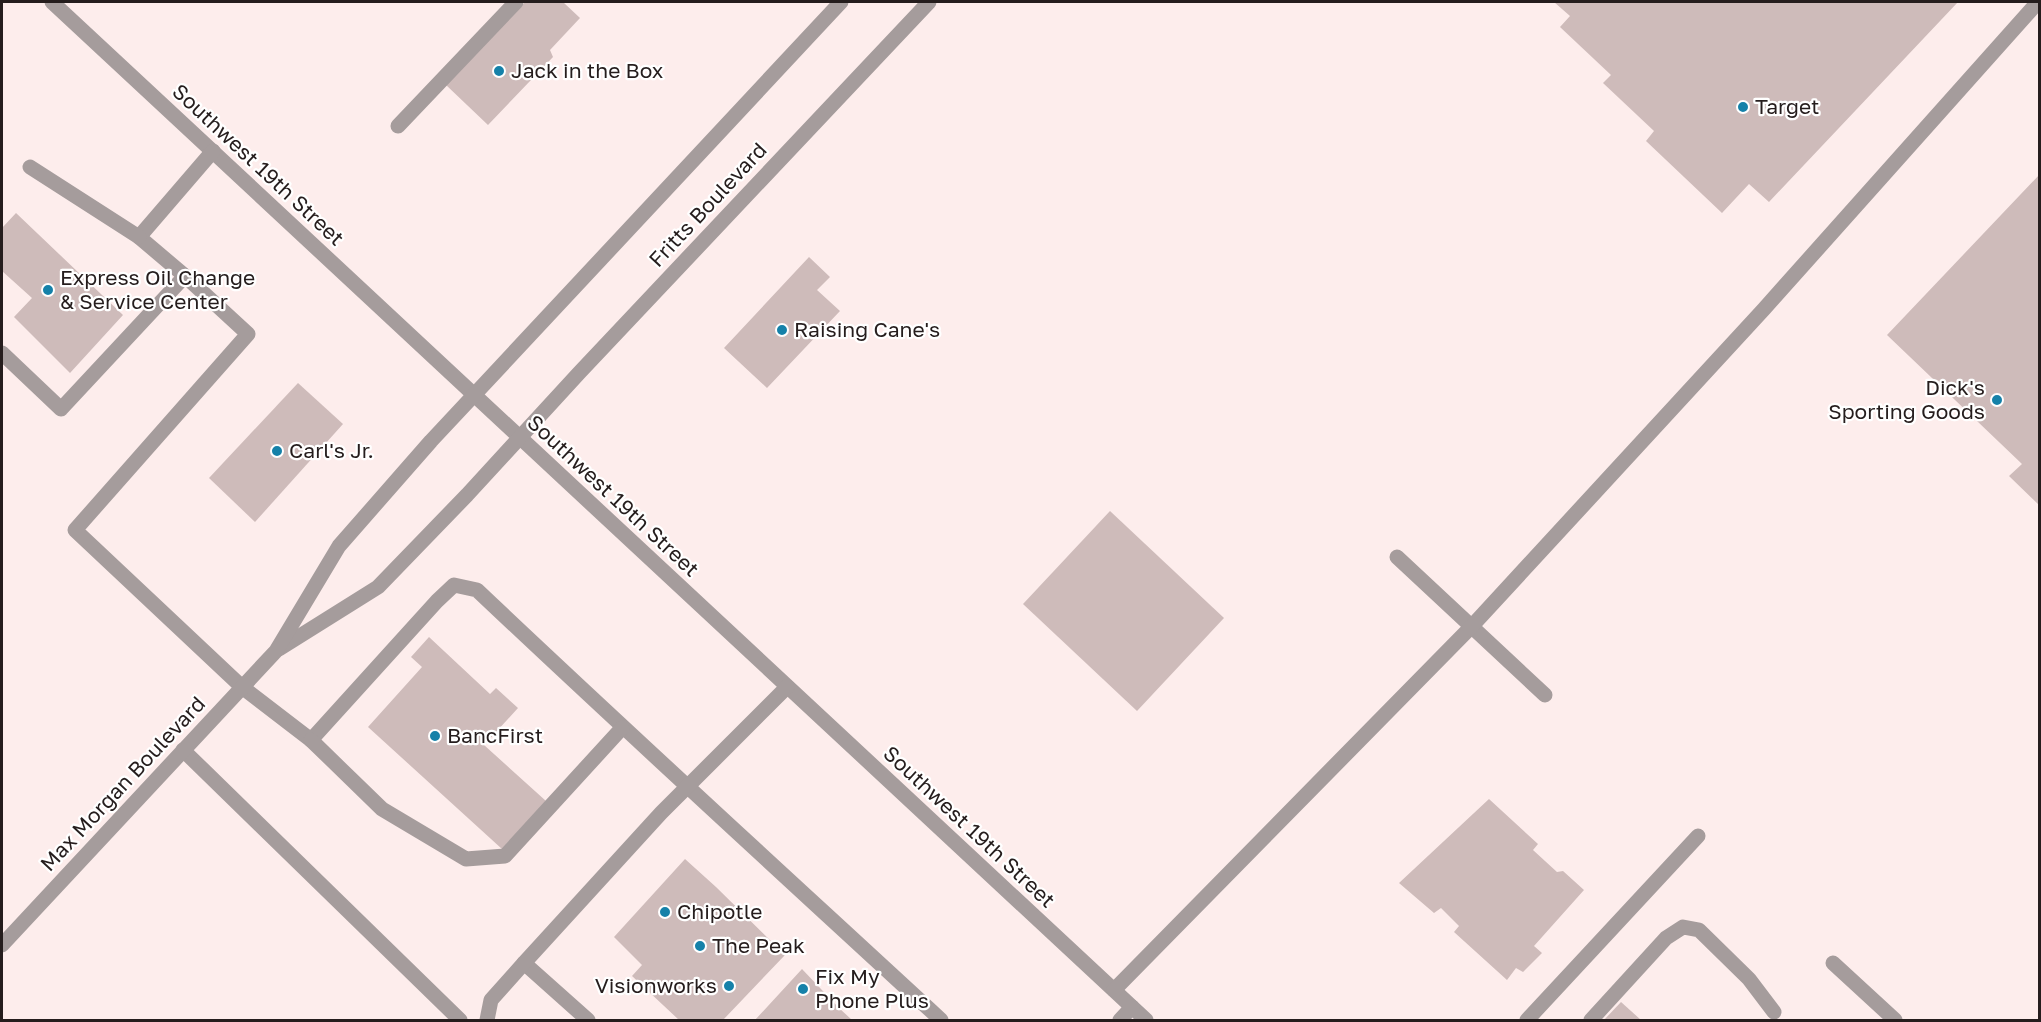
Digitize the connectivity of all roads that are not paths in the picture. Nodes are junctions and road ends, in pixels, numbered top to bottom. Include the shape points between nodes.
1 (52, 2) edge
2 (516, 2) edge
3 (841, 2) edge
4 (928, 2) edge
5 (2038, 2) edge
6 (398, 126) dead end
7 (213, 151) junction
8 (30, 167) dead end
9 (139, 237) junction
10 (185, 276) junction
11 (2, 353) edge
12 (473, 394) junction
13 (519, 438) junction
14 (1397, 557) dead end
15 (1472, 626) junction
16 (276, 651) junction
17 (242, 687) junction
18 (787, 687) junction
19 (1545, 695) dead end
20 (622, 728) junction
21 (311, 740) junction
22 (183, 750) junction
23 (688, 786) junction
24 (1698, 836) dead end
25 (2, 945) edge
26 (524, 963) junction
27 (1833, 963) dead end
28 (1114, 990) junction
29 (1132, 1007) junction
30 (1773, 1012) dead end
31 (1888, 1018) edge
32 (460, 1020) edge
33 (487, 1020) edge
34 (588, 1020) edge
35 (941, 1020) edge
36 (1120, 1020) edge
37 (1146, 1020) edge
38 (1527, 1020) edge
39 (1591, 1020) edge

1 - 7 street, Southwest 19th Street
2 - 6 street
3 - 12 street, Fritts Boulevard
4 - 13 street, Fritts Boulevard
5 - 15 street via 1772,300
7 - 9 street
7 - 12 street, Southwest 19th Street
8 - 9 street
9 - 10 street
10 - 11 street via 61,409
10 - 17 street via 248,334 75,530
12 - 13 street, Southwest 19th Street
12 - 16 street, Max Morgan Boulevard via 339,546
13 - 16 street, Max Morgan Boulevard via 378,587
13 - 18 street, Southwest 19th Street
14 - 15 street
15 - 19 street
15 - 28 street
16 - 17 street, Max Morgan Boulevard
17 - 21 street
17 - 22 street, Max Morgan Boulevard
18 - 23 street
18 - 28 street, Southwest 19th Street
20 - 21 street via 505,856 466,859 382,809
20 - 21 street via 477,590 454,585
20 - 23 street
22 - 25 street, Max Morgan Boulevard
22 - 32 street
23 - 26 street
23 - 35 street
24 - 38 street
26 - 33 street via 491,1000
26 - 34 street
27 - 31 street
28 - 29 street, Southwest 19th Street
29 - 36 street
29 - 37 street, Southwest 19th Street
30 - 39 street via 1749,980 1698,930 1683,927 1666,938

